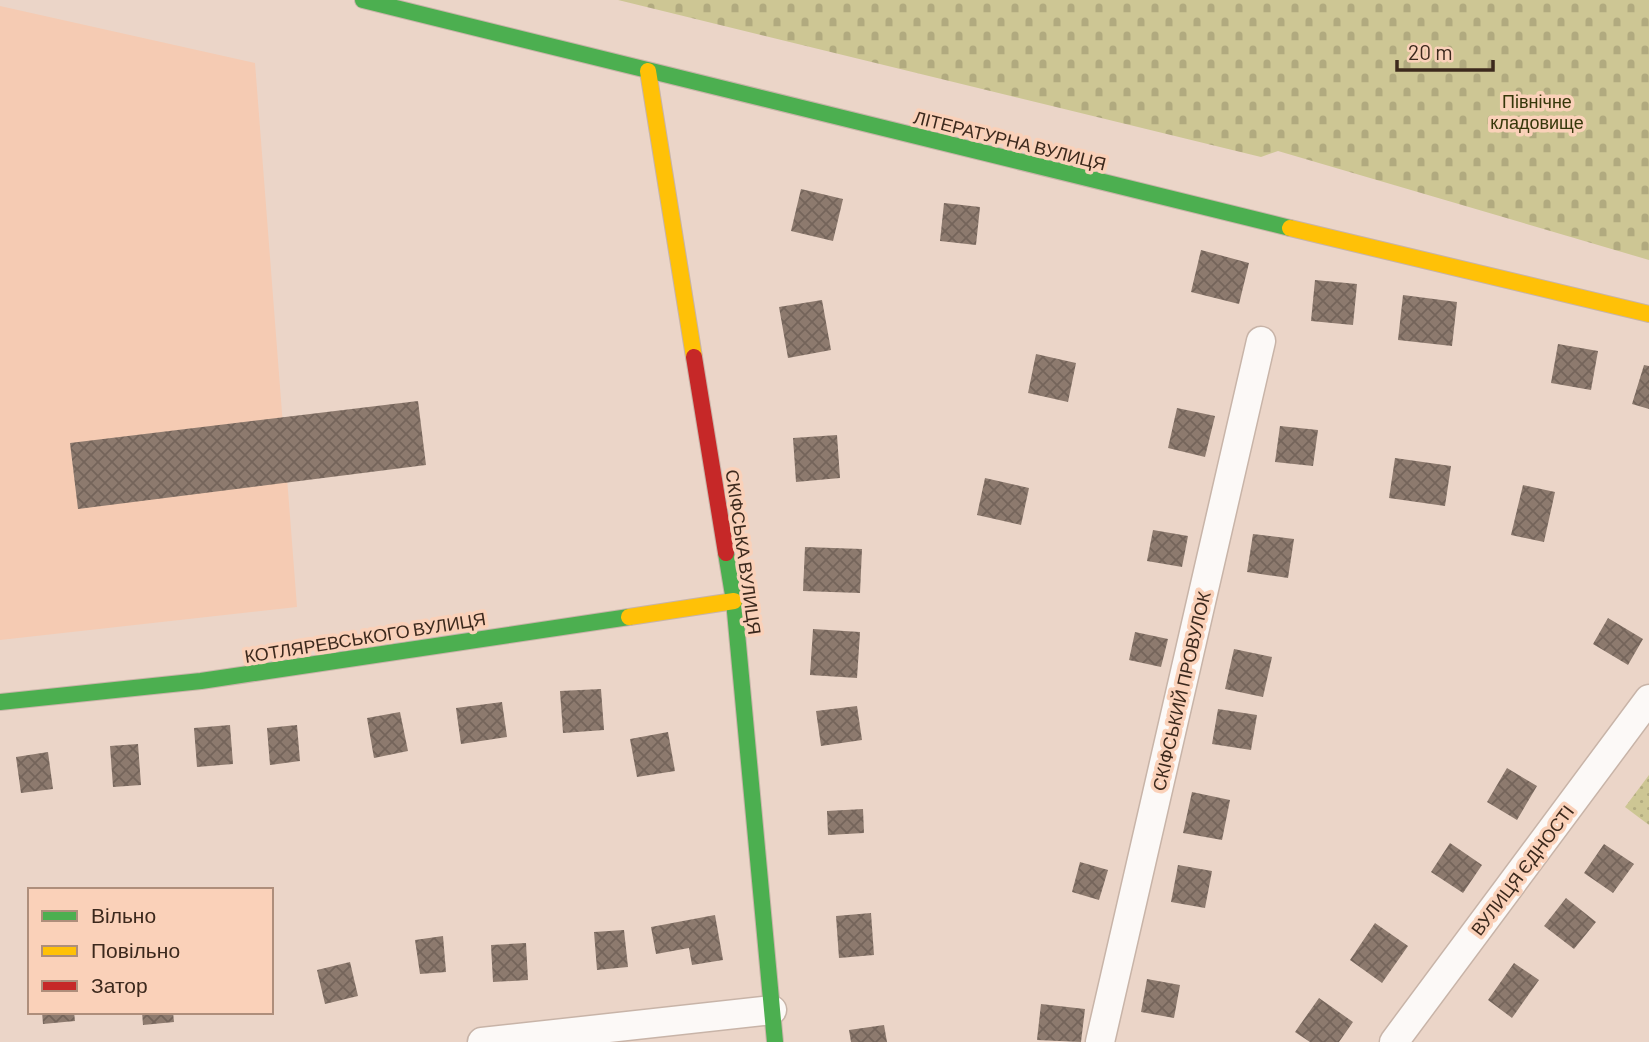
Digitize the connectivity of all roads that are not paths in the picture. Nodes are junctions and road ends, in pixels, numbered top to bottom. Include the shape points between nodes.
1 (363, 0) edge
2 (648, 71) junction
3 (1649, 314) edge
4 (1261, 341) dead end
5 (734, 601) junction
6 (1649, 699) edge
7 (0, 702) edge
8 (772, 1010) junction
9 (482, 1042) edge
10 (775, 1042) edge
11 (1100, 1042) edge
12 (1394, 1042) edge

1 - 2 street, ЛІТЕРАТУРНА ВУЛИЦЯ
2 - 3 street, ЛІТЕРАТУРНА ВУЛИЦЯ
2 - 5 street, СКІФСЬКА ВУЛИЦЯ
4 - 11 street, СКІФСЬКИЙ ПРОВУЛОК
5 - 7 street, КОТЛЯРЕВСЬКОГО ВУЛИЦЯ via 201,681
5 - 8 street, СКІФСЬКА ВУЛИЦЯ
6 - 12 street, ВУЛИЦЯ ЄДНОСТІ
8 - 9 street
8 - 10 street, СКІФСЬКА ВУЛИЦЯ

